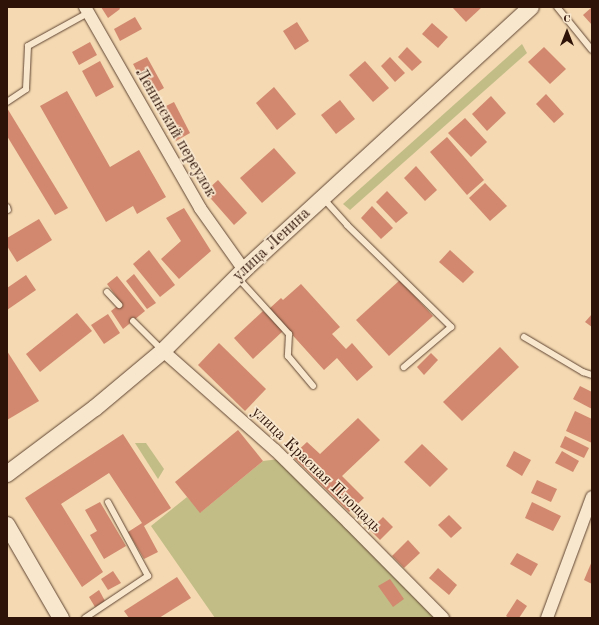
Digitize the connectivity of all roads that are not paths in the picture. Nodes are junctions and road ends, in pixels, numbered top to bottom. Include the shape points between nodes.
1 (532, 7) edge
2 (557, 7) edge
3 (87, 10) edge
4 (592, 50) edge
5 (7, 102) edge
6 (323, 198) junction
7 (240, 274) junction
8 (107, 292) dead end
9 (119, 305) dead end
10 (133, 321) dead end
11 (524, 337) dead end
12 (163, 351) junction
13 (404, 367) dead end
14 (592, 375) edge
15 (313, 386) dead end
16 (7, 474) edge
17 (592, 497) edge
18 (108, 502) dead end
19 (7, 525) edge
20 (61, 618) edge
21 (85, 618) edge
22 (442, 618) edge
23 (546, 618) edge

1 - 6 main road, улица Ленина
2 - 4 lane
3 - 5 lane via 28,46 26,89
3 - 7 street, Ленинский переулок
6 - 7 main road, улица Ленина
6 - 13 lane via 451,328
7 - 12 main road, улица Ленина
7 - 15 lane via 289,334 288,356
8 - 9 lane
10 - 12 lane
11 - 14 lane
12 - 16 main road, улица Ленина via 95,408
12 - 22 street, улица Красная Площадь via 275,450
17 - 23 street
18 - 21 lane via 148,576
19 - 20 main road

